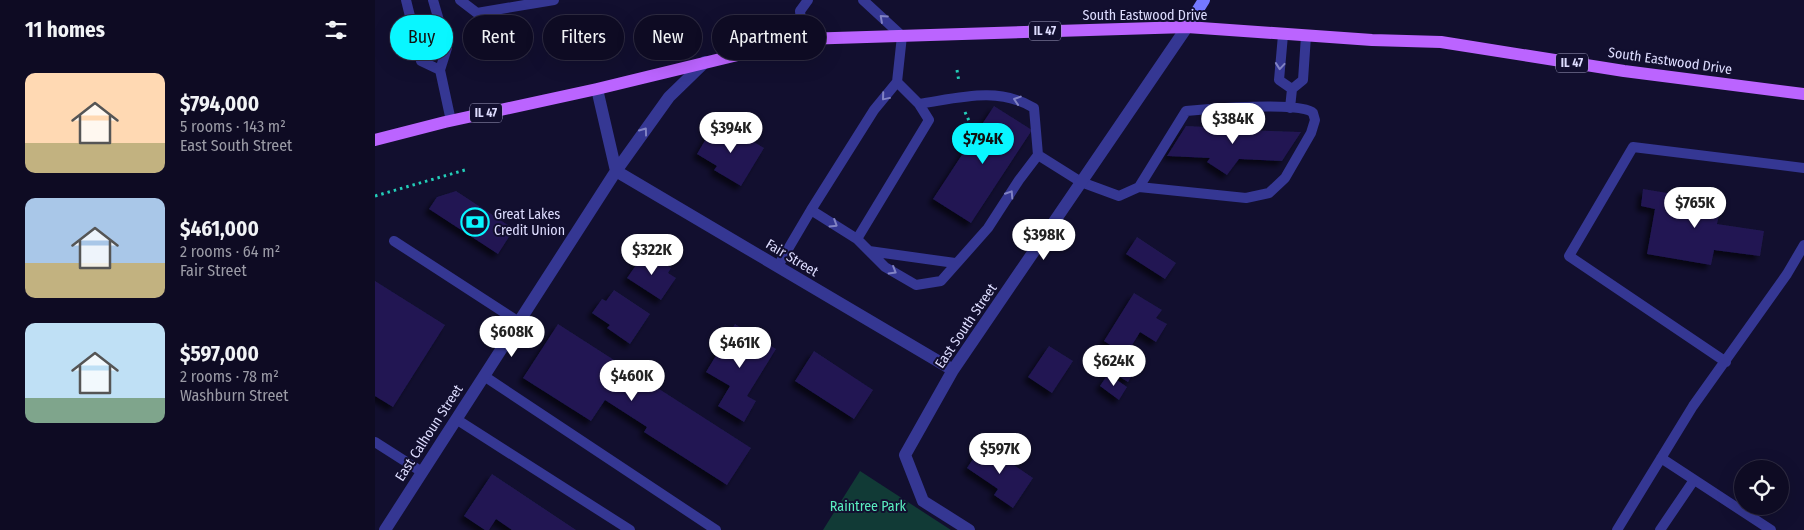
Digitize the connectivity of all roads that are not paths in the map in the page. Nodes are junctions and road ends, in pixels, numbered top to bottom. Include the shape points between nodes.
1 (406, 0) edge
2 (433, 0) edge
3 (460, 0) edge
4 (554, 0) edge
5 (807, 0) edge
6 (863, 0) edge
7 (1205, 0) edge
8 (800, 15) edge
9 (1187, 27) junction
10 (1283, 35) junction
11 (902, 36) junction
12 (1307, 36) junction
13 (826, 38) edge
14 (714, 60) edge
15 (705, 62) junction
16 (440, 70) junction
17 (897, 82) junction
18 (597, 89) junction
19 (1292, 89) junction
20 (1804, 94) edge
21 (919, 104) junction
22 (1290, 108) junction
23 (451, 120) junction
24 (375, 140) edge
25 (1038, 155) junction
26 (1804, 168) edge
27 (616, 171) junction
28 (1081, 182) junction
29 (1139, 187) junction
30 (811, 210) junction
31 (857, 239) junction
32 (394, 241) dead end
33 (1804, 245) edge
34 (869, 251) junction
35 (955, 263) junction
36 (778, 266) junction
37 (519, 322) junction
38 (1726, 362) junction
39 (953, 370) junction
40 (484, 376) junction
41 (456, 420) junction
42 (375, 442) edge
43 (1661, 458) junction
44 (422, 472) junction
45 (1694, 480) junction
46 (385, 530) edge
47 (629, 530) edge
48 (716, 530) edge
49 (969, 530) edge
50 (1617, 530) edge
51 (1661, 530) edge
52 (1771, 530) edge

1 - 16 lane via 421,61
2 - 16 lane via 447,48
3 - 4 lane via 477,13
5 - 8 lane
11 -> 6 lane
7 - 9 street
9 - 10 main road, South Eastwood Drive / IL 47
9 - 11 main road, South Eastwood Drive / IL 47
9 - 28 street, East South Street
10 - 12 main road, South Eastwood Drive / IL 47
10 -> 19 lane via 1279,80
11 - 13 main road, South Eastwood Drive / IL 47
11 - 17 lane
12 - 19 lane via 1303,80
12 - 20 main road, South Eastwood Drive / IL 47 via 1441,42 1624,71
14 - 15 main road, South Eastwood Drive / IL 47
15 - 18 main road, South Eastwood Drive / IL 47
27 -> 15 street, East Calhoun Street via 669,97
16 - 23 lane
17 - 21 lane
17 -> 30 lane via 874,110
18 - 23 main road, South Eastwood Drive / IL 47
18 - 27 street
19 - 22 lane
25 -> 21 lane via 1034,108 1019,99 984,94
21 - 31 lane via 929,120
22 - 29 lane via 1186,111
22 - 29 lane via 1310,110 1315,120 1311,134 1285,178 1269,193 1246,198
23 - 24 main road, South Eastwood Drive / IL 47
25 - 28 lane
35 -> 25 lane via 988,228
26 - 38 lane via 1633,147 1569,256
27 - 36 street, Fair Street
27 - 37 street, East Calhoun Street
28 - 29 lane via 1119,196
28 - 39 street, East South Street
30 -> 31 lane
30 - 36 lane
31 - 34 lane
32 - 37 lane
33 - 38 lane
34 - 35 lane
34 -> 35 lane via 885,267 916,285 941,281
36 - 39 street, Fair Street
37 - 40 street, East Calhoun Street
38 - 43 lane via 1693,406
39 - 49 street, East South Street via 905,455 923,501
40 - 41 street, East Calhoun Street
40 - 48 lane
41 - 44 street, East Calhoun Street
41 - 47 lane
42 - 44 lane
43 - 45 lane
43 - 50 lane
44 - 46 street, East Calhoun Street
45 - 51 lane
45 - 52 lane

